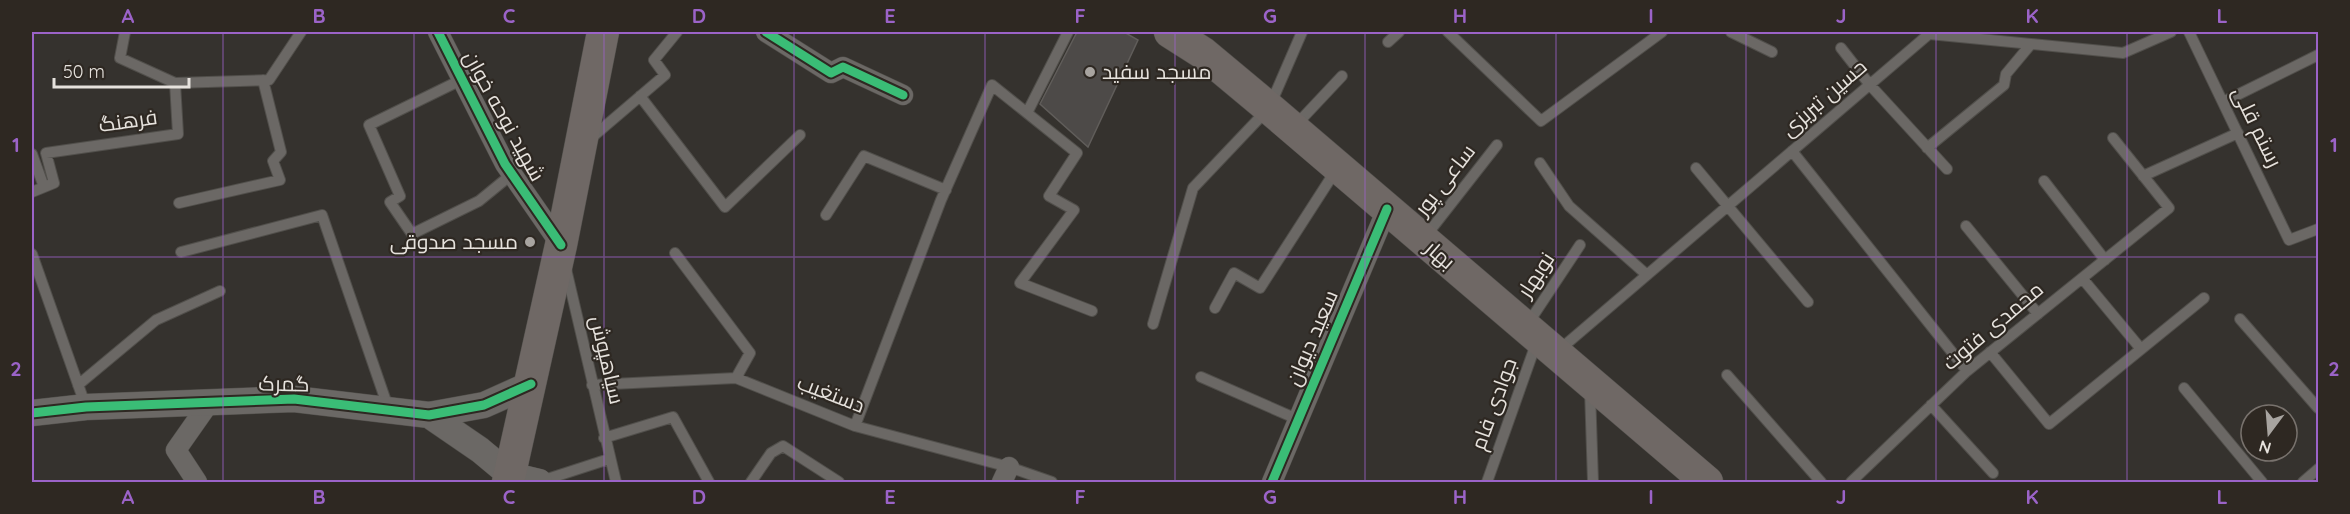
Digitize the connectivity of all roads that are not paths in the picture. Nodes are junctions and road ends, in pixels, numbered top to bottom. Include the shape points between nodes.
1 (125, 32) edge
2 (301, 32) edge
3 (438, 32) edge
4 (603, 32) edge
5 (677, 32) edge
6 (766, 32) edge
7 (1068, 32) edge
8 (1170, 32) edge
9 (1302, 32) edge
10 (1399, 32) edge
11 (1448, 32) edge
12 (1662, 32) edge
13 (1731, 32) edge
14 (2171, 32) edge
15 (2189, 32) edge
16 (1388, 42) dead end
17 (2031, 44) junction
18 (1841, 48) dead end
19 (1772, 52) dead end
20 (2319, 55) edge
21 (1342, 76) dead end
22 (463, 79) junction
23 (263, 80) junction
24 (175, 83) junction
25 (1870, 85) junction
26 (903, 95) dead end
27 (640, 96) junction
28 (2223, 102) junction
29 (1269, 108) junction
30 (1027, 113) junction
31 (1293, 129) junction
32 (2238, 133) junction
33 (800, 135) dead end
34 (2113, 138) dead end
35 (1497, 145) dead end
36 (580, 147) junction
37 (1927, 148) junction
38 (1792, 151) junction
39 (32, 154) edge
40 (1540, 163) dead end
41 (1338, 167) junction
42 (1696, 168) dead end
43 (1947, 169) dead end
44 (512, 174) junction
45 (2143, 176) junction
46 (2044, 181) dead end
47 (44, 187) junction
48 (946, 190) junction
49 (32, 192) edge
50 (179, 203) dead end
51 (1726, 207) junction
52 (1387, 209) junction
53 (826, 215) dead end
54 (1966, 226) dead end
55 (2319, 229) edge
56 (1423, 240) junction
57 (561, 245) junction
58 (1580, 245) dead end
59 (181, 252) dead end
60 (675, 253) dead end
61 (32, 254) edge
62 (2105, 260) junction
63 (1647, 275) junction
64 (2082, 278) junction
65 (220, 291) dead end
66 (2204, 298) dead end
67 (1808, 302) dead end
68 (1215, 308) dead end
69 (1092, 311) dead end
70 (2038, 314) junction
71 (2240, 319) dead end
72 (1153, 324) dead end
73 (1540, 340) junction
74 (2141, 350) junction
75 (1990, 352) junction
76 (1967, 371) junction
77 (1727, 375) dead end
78 (1201, 377) dead end
79 (736, 378) junction
80 (1589, 382) junction
81 (531, 384) junction
82 (592, 385) junction
83 (2184, 388) dead end
84 (82, 396) junction
85 (209, 403) junction
86 (1931, 405) junction
87 (2319, 408) edge
88 (390, 411) junction
89 (32, 413) edge
90 (429, 415) junction
91 (1298, 418) junction
92 (855, 426) junction
93 (604, 438) junction
94 (609, 459) junction
95 (2319, 470) edge
96 (1993, 473) dead end
97 (1006, 475) edge
98 (524, 480) edge
99 (197, 483) edge
100 (616, 483) edge
101 (709, 483) edge
102 (751, 483) edge
103 (839, 483) edge
104 (1052, 483) edge
105 (1272, 483) edge
106 (1487, 483) edge
107 (1593, 483) edge
108 (1707, 483) edge
109 (1821, 483) edge
110 (1851, 483) edge
111 (2262, 483) edge
112 (2303, 483) edge

1 - 24 lane via 120,58
2 - 23 lane via 269,80
3 - 22 street, شهید نوحه خوان
4 - 36 main road
5 - 27 lane via 654,60 665,75
6 - 26 street via 831,73 843,67
7 - 30 lane
8 - 29 main road, بهار via 1203,53
9 - 29 lane
10 - 16 lane
11 - 12 lane via 1541,121
13 - 19 lane
14 - 17 lane, حسین تبریزی via 2122,53
15 - 28 lane, رستم قلی
17 - 25 lane, حسین تبریزی via 1929,34
17 - 37 lane via 2006,74 2004,85
18 - 25 lane
20 - 28 lane
21 - 31 lane
22 - 44 street, شهید نوحه خوان
22 - 44 lane via 369,125 400,196 390,202 412,234 479,201
23 - 24 lane, فرهنگ
23 - 50 lane via 281,152 273,161 280,180
24 - 47 lane, فرهنگ via 178,134 46,153 54,183
25 - 37 lane
25 - 38 lane, حسین تبریزی
27 - 33 lane via 725,207
27 - 36 lane
28 - 32 lane, رستم قلی
29 - 31 main road, بهار
29 - 72 lane via 1193,189
30 - 48 lane via 992,85
30 - 69 lane via 1077,153 1049,196 1074,210 1020,283
31 - 41 main road, بهار
32 - 45 lane
32 - 55 lane, رستم قلی via 2289,240
34 - 45 lane
35 - 56 lane, ساعی پور
36 - 57 main road
37 - 43 lane
38 - 51 lane, حسین تبریزی
38 - 76 lane
39 - 47 lane
40 - 63 lane via 1569,206
41 - 52 main road, بهار
41 - 68 lane via 1260,288 1234,273
42 - 51 lane
44 - 57 street, شهید نوحه خوان
45 - 62 lane, محمدی فتوت via 2169,208
46 - 62 lane
47 - 49 lane
48 - 53 lane via 864,156
48 - 92 lane
51 - 63 lane, حسین تبریزی
51 - 67 lane
52 - 56 main road, بهار
52 - 91 street, سعید دیوان
54 - 70 lane
56 - 73 main road, بهار
57 - 81 main road
57 - 82 lane, سیاهپوش
58 - 73 lane, نوبهار
59 - 88 lane via 322,215
60 - 79 lane via 750,353
61 - 84 lane
62 - 64 lane, محمدی فتوت
63 - 73 lane, حسین تبریزی
64 - 70 lane, محمدی فتوت
64 - 74 lane
65 - 84 lane via 156,320
66 - 74 lane
70 - 75 lane, محمدی فتوت
71 - 87 lane
73 - 80 main road, بهار
73 - 106 lane, جوادی فام
74 - 75 lane via 2049,424
75 - 76 lane, محمدی فتوت
76 - 86 lane, محمدی فتوت
77 - 109 lane
78 - 91 lane
79 - 82 lane, دستغیب
79 - 92 lane, دستغیب
80 - 107 lane
80 - 108 main road, بهار
81 - 90 street, گمرک via 484,405
81 - 98 main road
82 - 93 lane, سیاهپوش
83 - 111 lane
84 - 85 street, گمرک
84 - 89 street, گمرک
85 - 88 street, گمرک via 294,399
85 - 99 street via 176,450
86 - 96 lane
86 - 110 lane, محمدی فتوت
88 - 90 street, گمرک
90 - 98 street, گمرک
91 - 105 street, سعید دیوان
92 - 97 lane, دستغیب
93 - 94 lane, سیاهپوش
93 - 101 lane via 673,417
94 - 98 lane
94 - 100 lane, سیاهپوش
95 - 112 lane
97 - 104 lane, دستغیب
102 - 103 lane via 771,453 783,446

